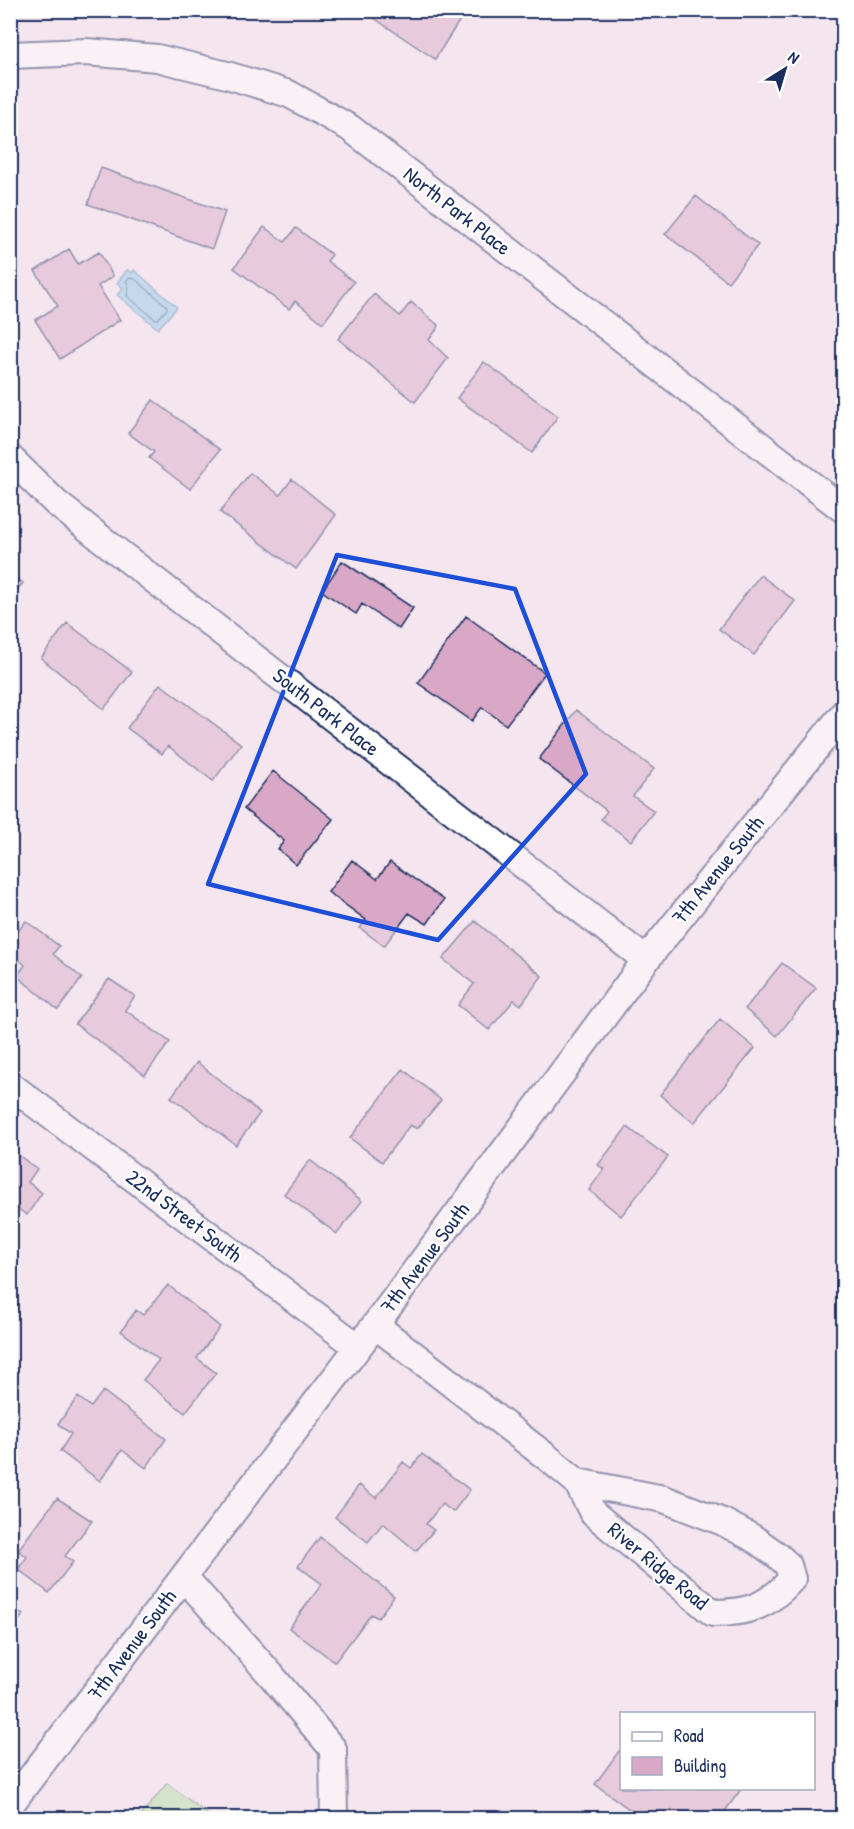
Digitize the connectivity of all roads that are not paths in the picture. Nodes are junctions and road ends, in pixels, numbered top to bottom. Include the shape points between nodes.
1 (10, 56) edge
2 (10, 458) edge
3 (843, 510) edge
4 (843, 712) edge
5 (646, 960) junction
6 (10, 1085) edge
7 (375, 1325) junction
8 (358, 1347) junction
9 (577, 1482) junction
10 (184, 1577) junction
11 (10, 1805) edge
12 (334, 1818) edge

1 - 3 street, North Park Place via 86,52 157,58 289,94 350,128
2 - 5 street, South Park Place via 56,503
4 - 5 street, 7th Avenue South
5 - 7 street, 7th Avenue South
6 - 8 street, 22nd Street South
7 - 8 street, 7th Avenue South
7 - 9 street, River Ridge Road
8 - 10 street, 7th Avenue South
9 - 9 street, River Ridge Road via 594,1513 713,1613 734,1613 766,1602 792,1579 788,1565 777,1555 723,1522 664,1499
10 - 11 street, 7th Avenue South
10 - 12 street via 333,1749

